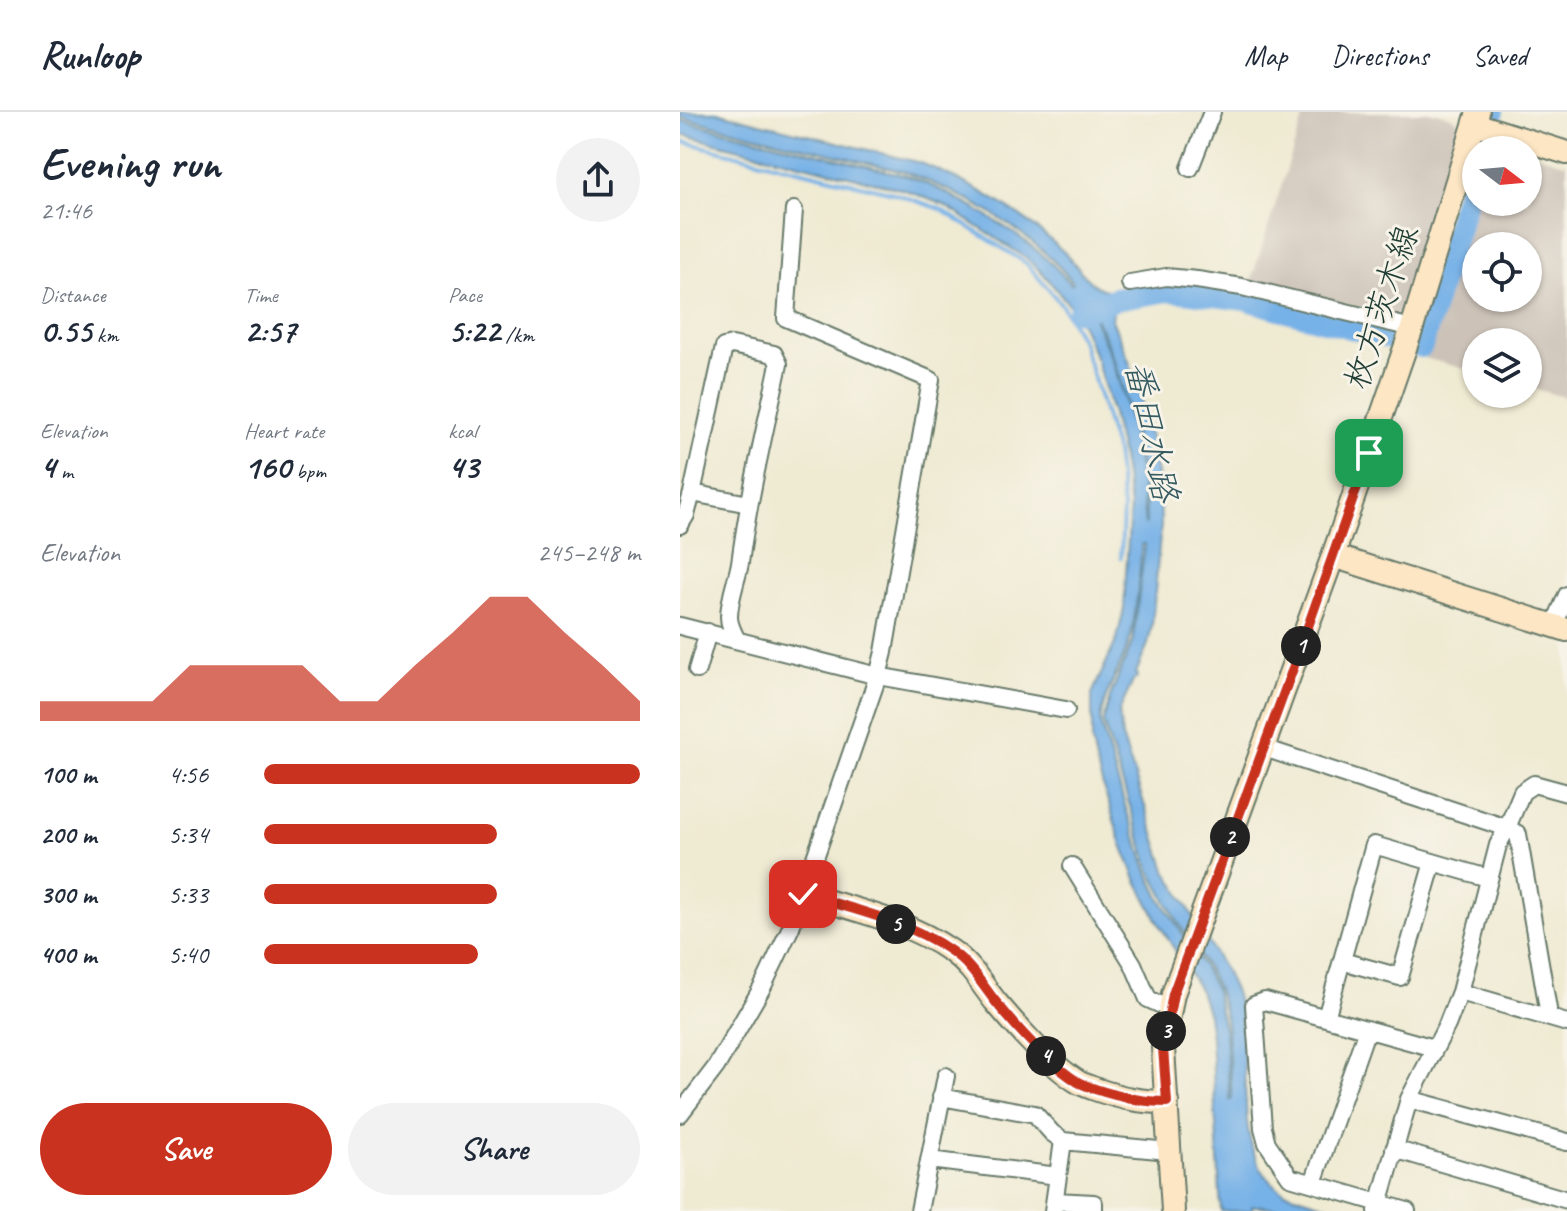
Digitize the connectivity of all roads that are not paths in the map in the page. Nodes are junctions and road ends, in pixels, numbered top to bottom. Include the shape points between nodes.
1 (1212, 112) edge
2 (1472, 116) edge
3 (1567, 153) edge
4 (1190, 168) dead end
5 (794, 210) dead end
6 (1130, 283) dead end
7 (1408, 337) junction
8 (692, 493) junction
9 (749, 504) junction
10 (680, 525) edge
11 (1333, 556) junction
12 (1567, 595) edge
13 (680, 626) edge
14 (1561, 628) edge
15 (708, 632) junction
16 (737, 640) junction
17 (697, 670) dead end
18 (878, 676) junction
19 (1066, 710) dead end
20 (1264, 748) junction
21 (1567, 793) edge
22 (1507, 828) junction
23 (1433, 862) junction
24 (1072, 866) dead end
25 (1488, 878) junction
26 (803, 894) junction
27 (1342, 961) junction
28 (1460, 992) junction
29 (1170, 1009) junction
30 (1547, 1017) junction
31 (1326, 1018) junction
32 (1567, 1023) edge
33 (1367, 1029) junction
34 (1434, 1048) junction
35 (946, 1076) dead end
36 (941, 1097) junction
37 (1409, 1099) junction
38 (1167, 1102) junction
39 (680, 1114) edge
40 (1063, 1141) junction
41 (1567, 1142) edge
42 (1394, 1149) junction
43 (1169, 1151) junction
44 (929, 1160) junction
45 (1058, 1176) junction
46 (1313, 1183) junction
47 (1567, 1200) edge
48 (1054, 1206) edge
49 (1377, 1208) edge
50 (919, 1211) edge
51 (1094, 1211) edge
52 (1173, 1211) edge
53 (1407, 1211) edge

1 - 4 street
2 - 3 main road
2 - 7 main road, 枚方茨木線
5 - 18 street via 786,318 931,380
6 - 7 street via 1166,277 1264,292
7 - 11 main road, 枚方茨木線
8 - 9 street
8 - 9 street via 724,347 732,345 774,354 779,364
8 - 10 street
9 - 16 street via 729,612
11 - 14 main road
11 - 20 main road, 枚方茨木線
12 - 14 street
13 - 15 street
15 - 16 street
15 - 17 street
16 - 18 street
18 - 19 street
18 - 26 street
20 - 22 street
20 - 29 main road, 枚方茨木線
21 - 22 street via 1534,784 1522,792
22 - 25 street
22 - 30 street via 1518,834
23 - 25 street
23 - 27 street via 1400,977
23 - 27 street via 1374,845
24 - 29 street via 1133,964 1148,999
25 - 28 street
26 - 38 main road via 921,933 951,951 970,966 1041,1052 1079,1083 1122,1098
26 - 39 street via 763,986 716,1067
27 - 31 street
28 - 30 street
28 - 34 street
29 - 38 main road, 枚方茨木線 via 1163,1048
30 - 32 street
31 - 33 street
31 - 46 street via 1265,1001 1254,1005 1267,1143 1290,1177
33 - 34 street
33 - 46 street
34 - 37 street
35 - 36 street
36 - 40 street via 1035,1114
36 - 44 street
37 - 41 street
37 - 42 street
38 - 43 main road, 枚方茨木線
40 - 43 street
40 - 45 street
42 - 47 street
42 - 49 street
43 - 52 main road, 枚方茨木線
44 - 45 street
44 - 50 street
45 - 48 street
46 - 49 street
48 - 51 street via 1094,1203
49 - 53 street

